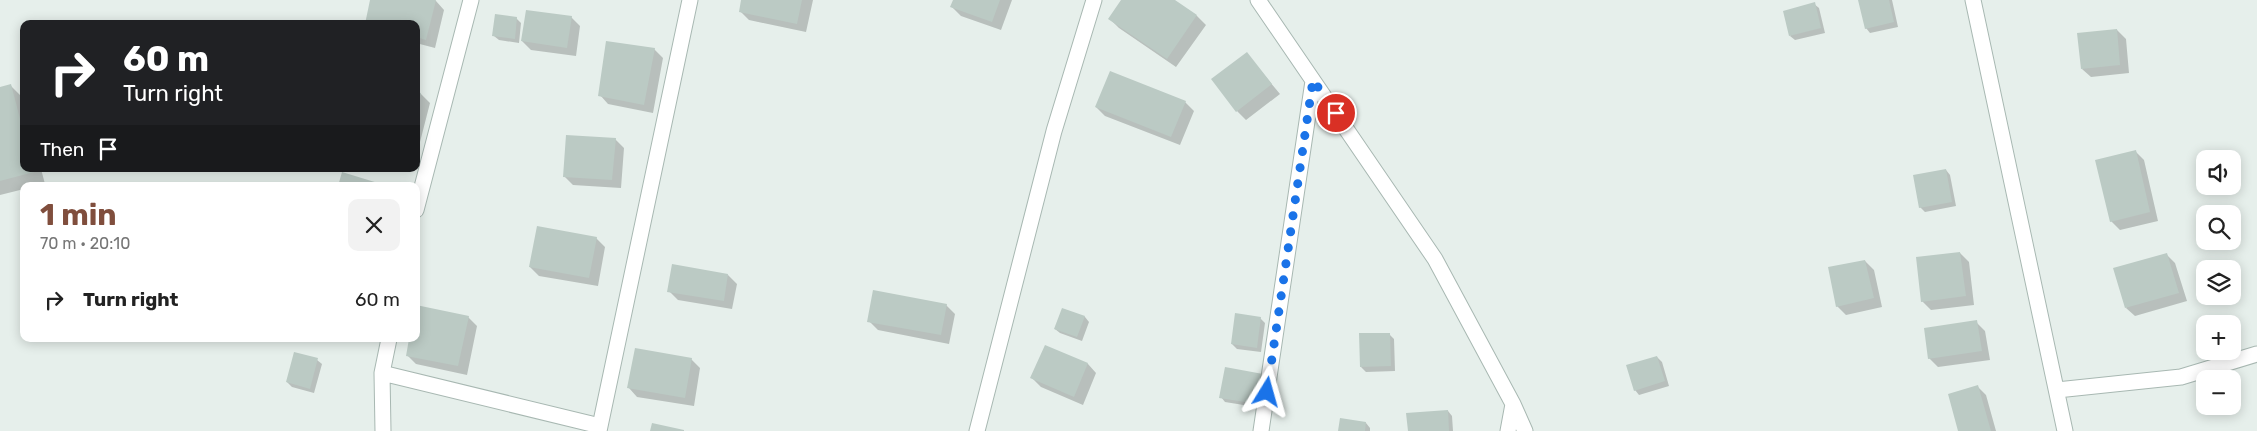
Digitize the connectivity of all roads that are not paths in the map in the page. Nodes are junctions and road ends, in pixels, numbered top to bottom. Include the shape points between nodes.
1 (472, 0) edge
2 (690, 0) edge
3 (1094, 0) edge
4 (1258, 0) edge
5 (1973, 0) edge
6 (1313, 80) junction
7 (420, 195) edge
8 (388, 342) edge
9 (2257, 354) edge
10 (382, 373) junction
11 (2057, 390) junction
12 (1513, 404) junction
13 (599, 429) edge
14 (383, 431) edge
15 (977, 431) edge
16 (1262, 431) edge
17 (1508, 431) edge
18 (1525, 431) edge
19 (2064, 431) edge

1 - 7 lane
2 - 13 lane
3 - 15 lane via 1054,131
4 - 6 lane
5 - 11 lane
6 - 12 lane via 1435,258
6 - 16 lane
8 - 10 lane
9 - 11 lane via 2181,377
10 - 13 lane
10 - 14 lane
11 - 19 lane
12 - 17 lane
12 - 18 lane

